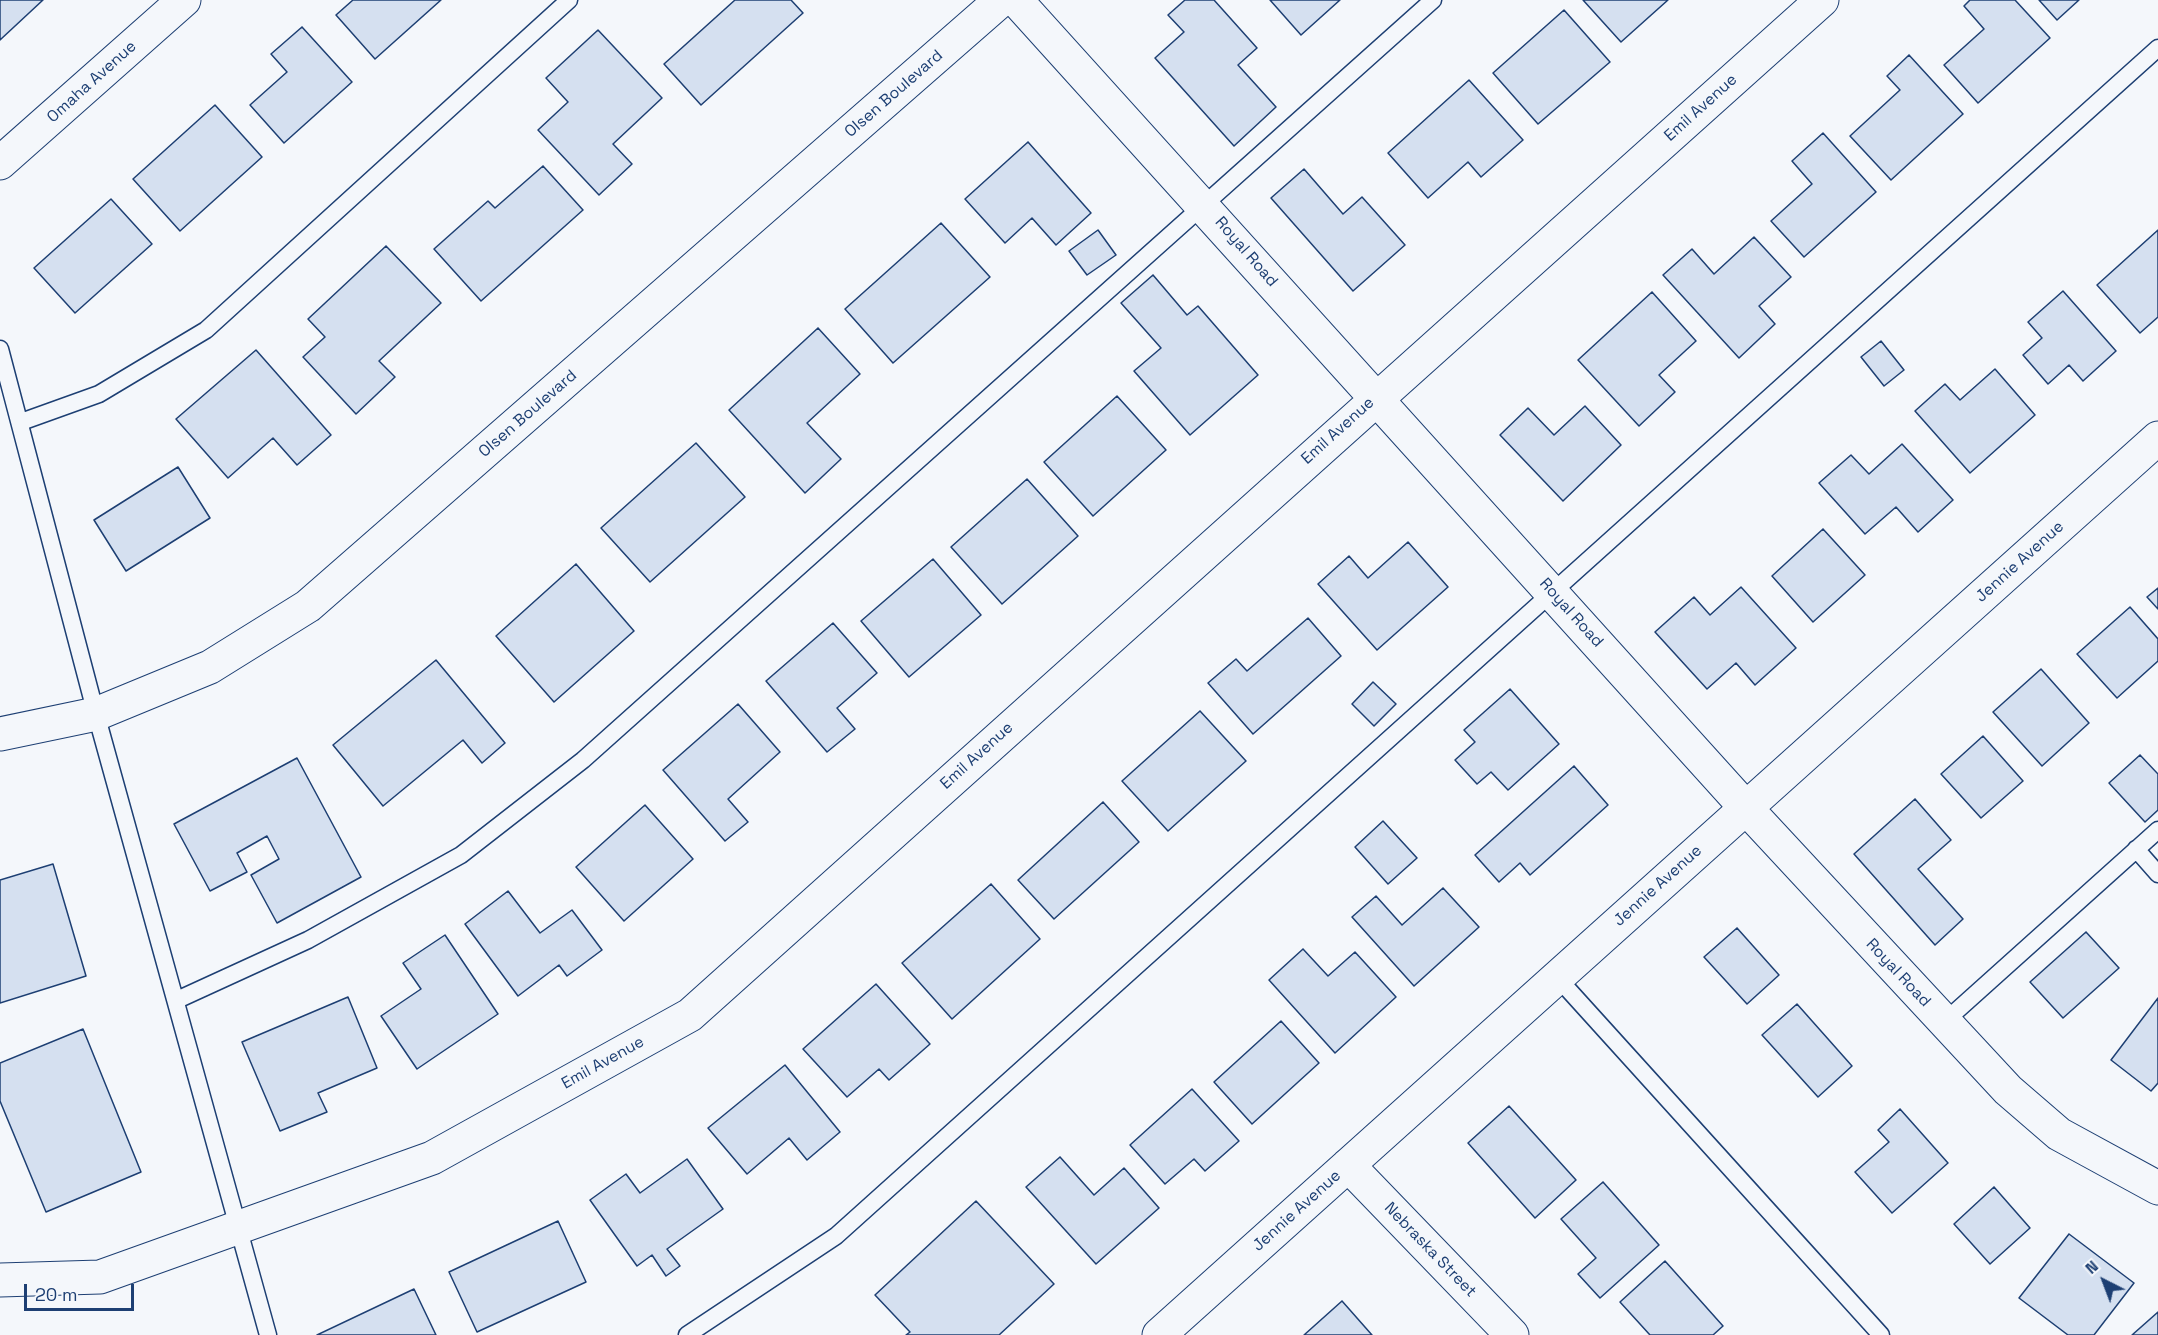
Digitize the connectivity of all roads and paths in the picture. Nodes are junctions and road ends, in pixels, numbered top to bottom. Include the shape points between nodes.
1 (184, 0) edge
2 (569, 0) edge
3 (1001, 0) edge
4 (1016, 0) edge
5 (1433, 0) edge
6 (1822, 0) edge
7 (2158, 48) edge
8 (0, 163) edge
9 (1203, 204) junction
10 (0, 349) edge
11 (1374, 398) junction
12 (21, 422) junction
13 (2158, 438) edge
14 (1552, 592) junction
15 (96, 714) junction
16 (0, 734) edge
17 (1746, 808) junction
18 (2158, 830) edge
19 (2136, 849) junction
20 (2158, 874) edge
21 (1556, 976) junction
22 (177, 1000) junction
23 (1943, 1023) junction
24 (1348, 1165) junction
25 (2158, 1188) edge
26 (236, 1228) junction
27 (0, 1280) edge
28 (268, 1335) edge
29 (687, 1335) edge
30 (1159, 1335) edge
31 (1512, 1335) edge
32 (1881, 1335) edge

1 - 8 street, Omaha Avenue
2 - 12 lane via 206,330 99,394
3 - 15 street, Olsen Boulevard via 308,606 210,667
4 - 9 street, Royal Road
5 - 9 lane
6 - 11 street, Emil Avenue
7 - 14 lane
9 - 11 street, Royal Road
9 - 22 lane via 583,760 461,855 308,940
10 - 12 lane
11 - 14 street, Royal Road
11 - 26 street, Emil Avenue via 690,1015 432,1158
12 - 15 lane
13 - 17 street, Jennie Avenue
14 - 17 street, Royal Road
14 - 29 lane via 836,1236
15 - 16 street, Olsen Boulevard
15 - 22 lane
17 - 21 street, Jennie Avenue
17 - 23 street, Royal Road
18 - 19 lane
19 - 20 lane
19 - 23 lane
21 - 24 street, Jennie Avenue
21 - 32 lane
22 - 26 lane
23 - 25 street, Royal Road via 2008,1090 2059,1134
24 - 30 street, Jennie Avenue
24 - 31 street, Nebraska Street
26 - 27 street, Emil Avenue via 100,1277
26 - 28 lane

